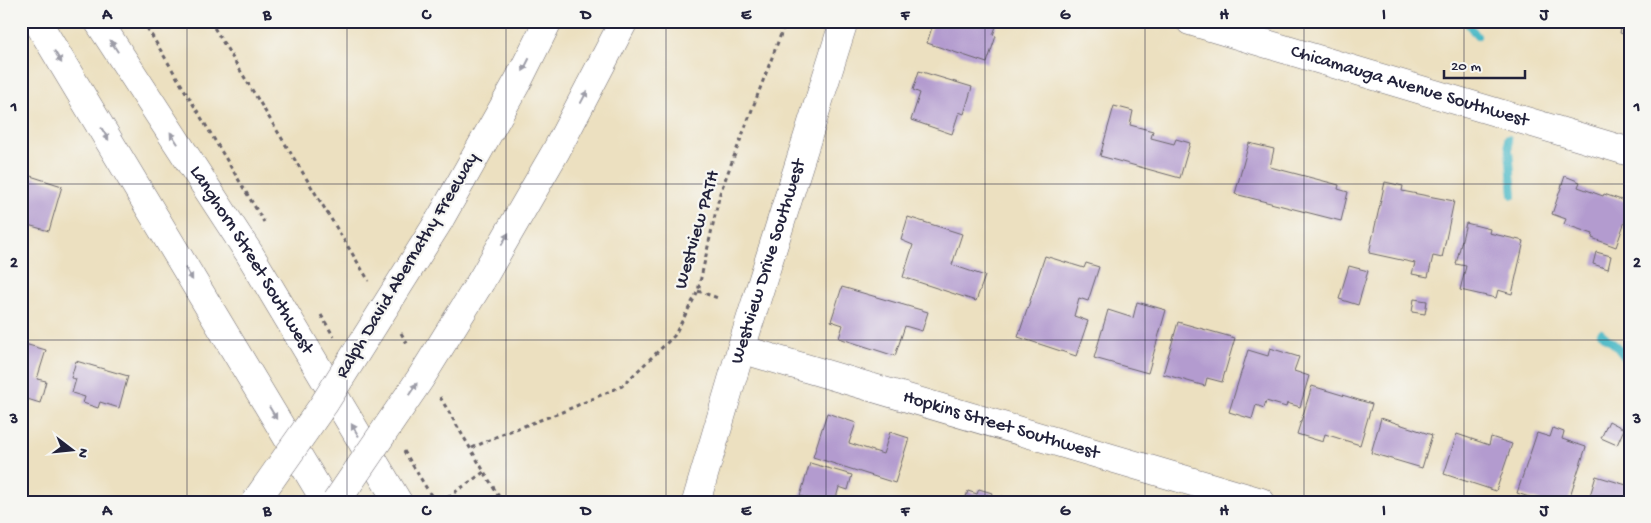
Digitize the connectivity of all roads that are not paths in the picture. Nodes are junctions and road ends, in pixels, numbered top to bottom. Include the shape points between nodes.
1 (36, 21) edge
2 (98, 21) edge
3 (548, 21) edge
4 (624, 21) edge
5 (844, 21) edge
6 (1190, 21) edge
7 (1630, 152) edge
8 (741, 349) junction
9 (1190, 492) edge
10 (255, 502) edge
11 (326, 502) edge
12 (336, 502) edge
13 (398, 502) edge
14 (696, 502) edge
15 (1261, 502) edge

1 -> 11 main road
13 -> 2 main road, Langhorn Street Southwest via 249,253
3 -> 10 main road, Ralph David Abernathy Freeway, bridge via 439,221 324,404
12 -> 4 main road, bridge via 420,379 481,281 556,151
5 - 8 main road, Westview Drive Southwest
6 - 7 main road, Chicamauga Avenue Southwest
8 - 9 main road, Hopkins Street Southwest
8 - 14 main road, Westview Drive Southwest
9 - 15 main road, Hopkins Street Southwest

